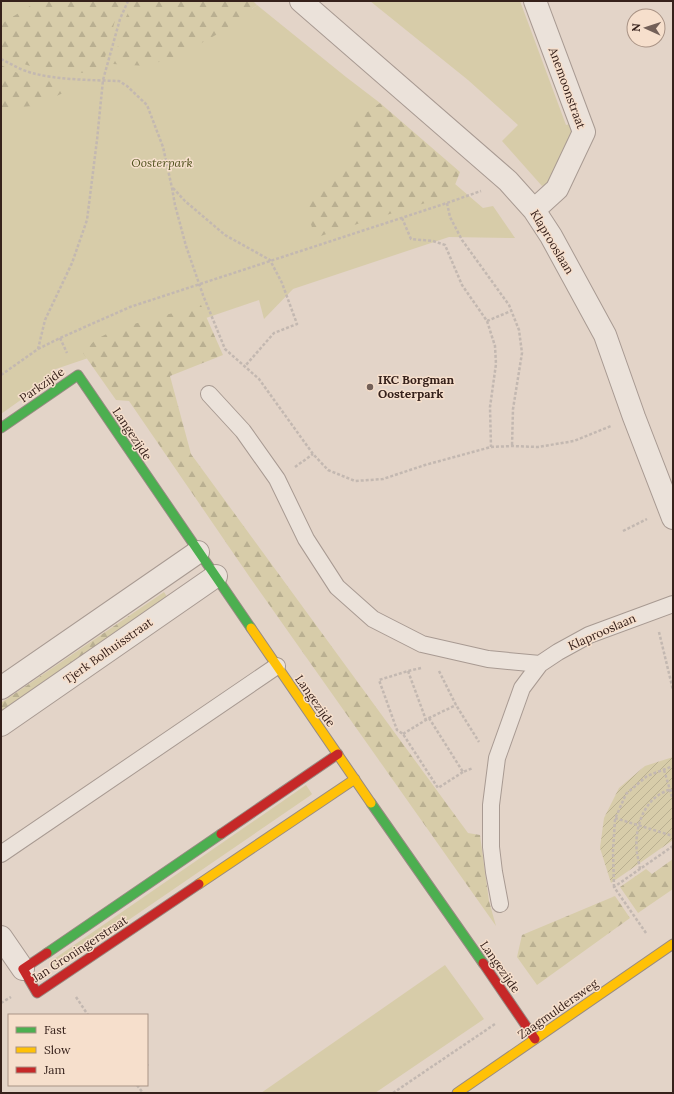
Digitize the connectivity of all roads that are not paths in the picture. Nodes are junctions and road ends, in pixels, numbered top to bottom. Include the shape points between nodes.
1 (301, 1) edge
2 (535, 1) edge
3 (534, 210) junction
4 (78, 375) joint
5 (209, 394) dead end
6 (1, 428) edge
7 (672, 511) edge
8 (198, 552) junction
9 (216, 576) junction
10 (673, 604) edge
11 (540, 664) junction
12 (277, 666) junction
13 (1, 688) edge
14 (1, 725) edge
15 (338, 754) junction
16 (355, 779) junction
17 (1, 854) edge
18 (500, 904) dead end
19 (1, 937) edge
20 (673, 944) edge
21 (23, 969) junction
22 (535, 1039) junction
23 (456, 1093) edge

1 - 3 street, Klaprooslaan via 508,181
2 - 3 street, Anemoonstraat via 584,132 557,189
3 - 7 street, Klaprooslaan via 605,335 634,417
4 - 6 street, Parkzijde
4 - 8 street, Langezijde
5 - 11 lane via 243,431 278,479 306,539 337,587 373,619 422,644 488,659
8 - 9 street, Langezijde
8 - 13 street
9 - 12 street, Langezijde
9 - 14 street, Tjerk Bolhuisstraat
10 - 11 lane, Klaprooslaan via 590,635
11 - 18 lane, Klaprooslaan via 522,688 494,759 492,847
12 - 15 street, Langezijde
12 - 17 lane
15 - 16 street, Langezijde
15 - 21 street, Jan Groningerstraat
16 - 21 street, Jan Groningerstraat via 37,993
16 - 22 street, Langezijde
19 - 21 street
20 - 22 street, Zaagmuldersweg
22 - 23 street, Zaagmuldersweg

